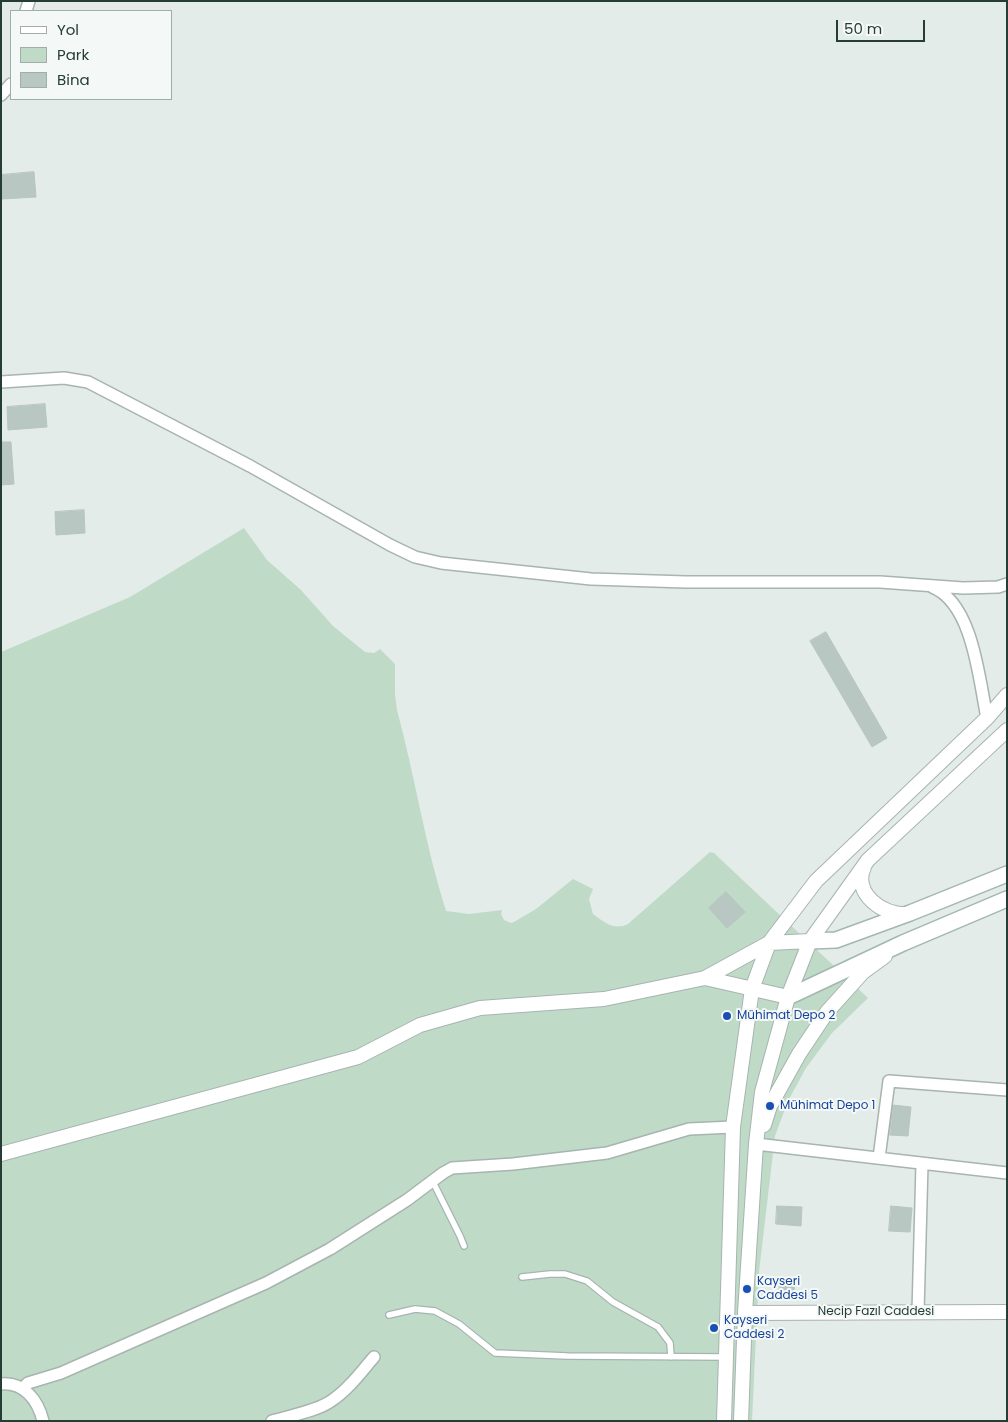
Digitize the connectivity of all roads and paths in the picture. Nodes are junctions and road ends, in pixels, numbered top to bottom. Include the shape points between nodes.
1 (10, 85) edge
2 (1, 95) edge
3 (1, 382) edge
4 (1007, 584) edge
5 (928, 585) junction
6 (1007, 695) edge
7 (987, 718) junction
8 (1007, 730) edge
9 (868, 860) junction
10 (1007, 874) edge
11 (1007, 899) edge
12 (910, 913) junction
13 (810, 941) junction
14 (769, 943) junction
15 (903, 943) junction
16 (705, 978) junction
17 (752, 989) junction
18 (788, 997) junction
19 (1007, 1090) edge
20 (733, 1127) junction
21 (756, 1144) junction
22 (1, 1154) edge
23 (880, 1158) junction
24 (922, 1164) junction
25 (1007, 1173) edge
26 (432, 1180) junction
27 (464, 1246) dead end
28 (522, 1277) dead end
29 (918, 1312) junction
30 (1007, 1312) edge
31 (745, 1313) junction
32 (389, 1315) dead end
33 (374, 1357) dead end
34 (671, 1357) junction
35 (726, 1358) junction
36 (1, 1384) edge
37 (23, 1388) junction
38 (43, 1421) edge
39 (272, 1421) edge
40 (724, 1421) edge
41 (741, 1421) edge

1 - 2 street
3 - 5 street via 64,378 88,382 250,466 414,557 591,579
4 - 5 street via 963,588
5 - 7 street via 942,591 957,607 975,655
6 - 7 street
7 - 14 street via 816,881
8 - 9 street
9 - 12 street via 863,871 863,884 875,905 886,912
9 - 13 street
10 - 12 main road
11 - 15 main road
12 - 13 main road via 836,940
13 - 14 street
13 - 18 street
14 - 16 street
14 - 17 street
15 - 18 main road
15 - 21 street via 863,972 827,1012 770,1106
16 - 17 street
16 - 22 street via 604,999 480,1008 420,1025 358,1057
17 - 18 street
17 - 20 street
18 - 21 street via 762,1092
19 - 23 street via 890,1081
20 - 26 street via 689,1129 607,1153 452,1168
20 - 35 street
21 - 23 street
21 - 31 street
23 - 24 street
24 - 25 street
24 - 29 street
26 - 27 lane
26 - 37 street via 407,1200 330,1249 274,1278 62,1373 28,1382
28 - 34 lane via 564,1274 588,1281 614,1302 658,1327 670,1342
29 - 30 street, Necip Fazıl Caddesi
29 - 31 street, Necip Fazıl Caddesi
31 - 41 street
32 - 34 lane via 414,1309 435,1311 459,1324 495,1352
33 - 39 street via 330,1402
34 - 35 lane
35 - 40 street
36 - 37 street
37 - 38 street via 38,1406

